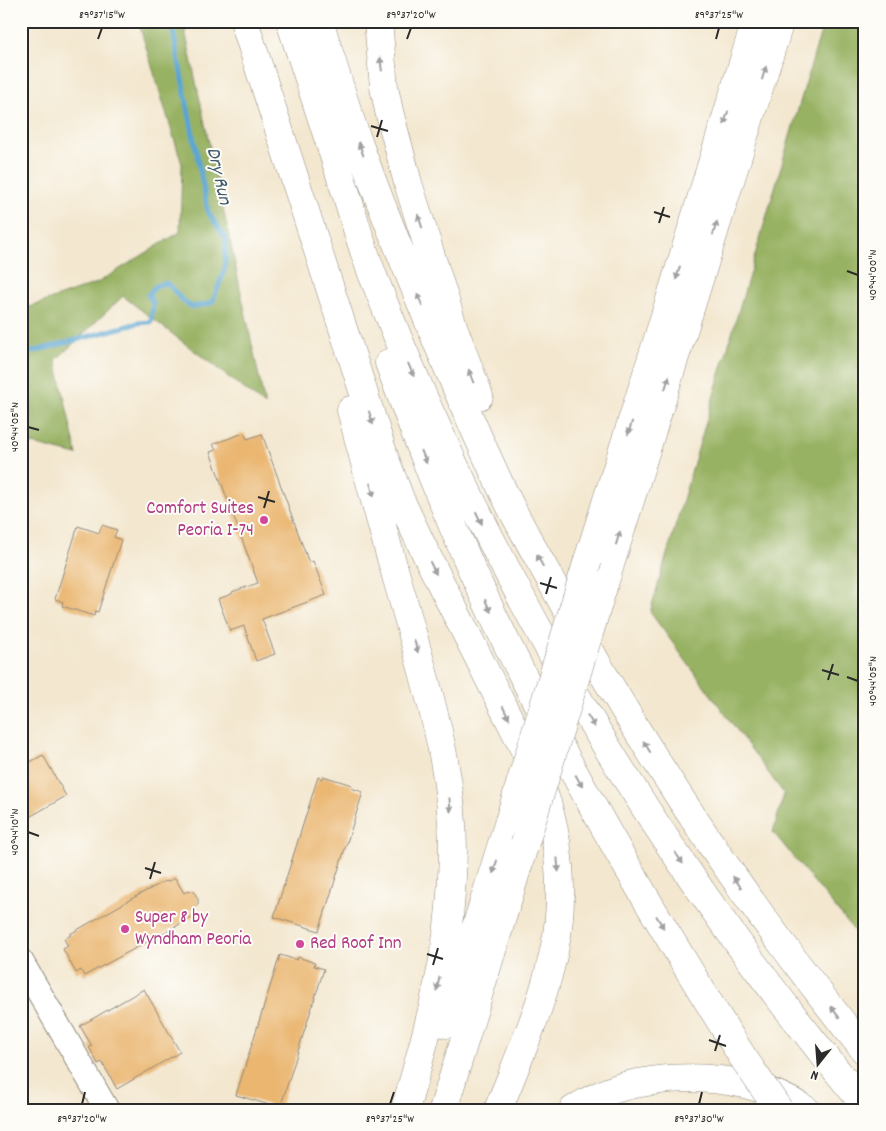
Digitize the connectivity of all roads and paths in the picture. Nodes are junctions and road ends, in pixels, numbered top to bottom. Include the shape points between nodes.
1 (243, 21) edge
2 (290, 21) edge
3 (319, 21) edge
4 (378, 21) edge
5 (756, 21) edge
6 (780, 21) edge
7 (373, 276) junction
8 (502, 490) junction
9 (522, 853) junction
10 (21, 961) edge
11 (865, 1051) edge
12 (865, 1105) edge
13 (107, 1110) edge
14 (405, 1110) edge
15 (419, 1110) edge
16 (443, 1110) edge
17 (455, 1110) edge
18 (498, 1110) edge
19 (573, 1110) edge
20 (779, 1110) edge
21 (806, 1110) edge

1 -> 14 highway via 434,711 449,789 452,833 450,912 441,973
1 -> 18 highway via 401,501 522,743 551,817 559,878 559,920 555,945 539,1005
2 - 7 highway
8 -> 3 highway via 382,208
8 -> 4 highway via 494,436 451,320 408,183 389,111
5 -> 15 highway, bridge
9 -> 6 highway, bridge
7 -> 12 highway via 424,401 487,534 579,703 692,879 776,994
7 -> 20 highway, bridge via 380,337 426,463 492,614 592,804 678,952
11 -> 8 highway via 779,940 662,770 609,685
9 - 16 highway
9 - 17 highway
10 - 13 street
19 - 21 highway via 630,1084 691,1078 746,1083

